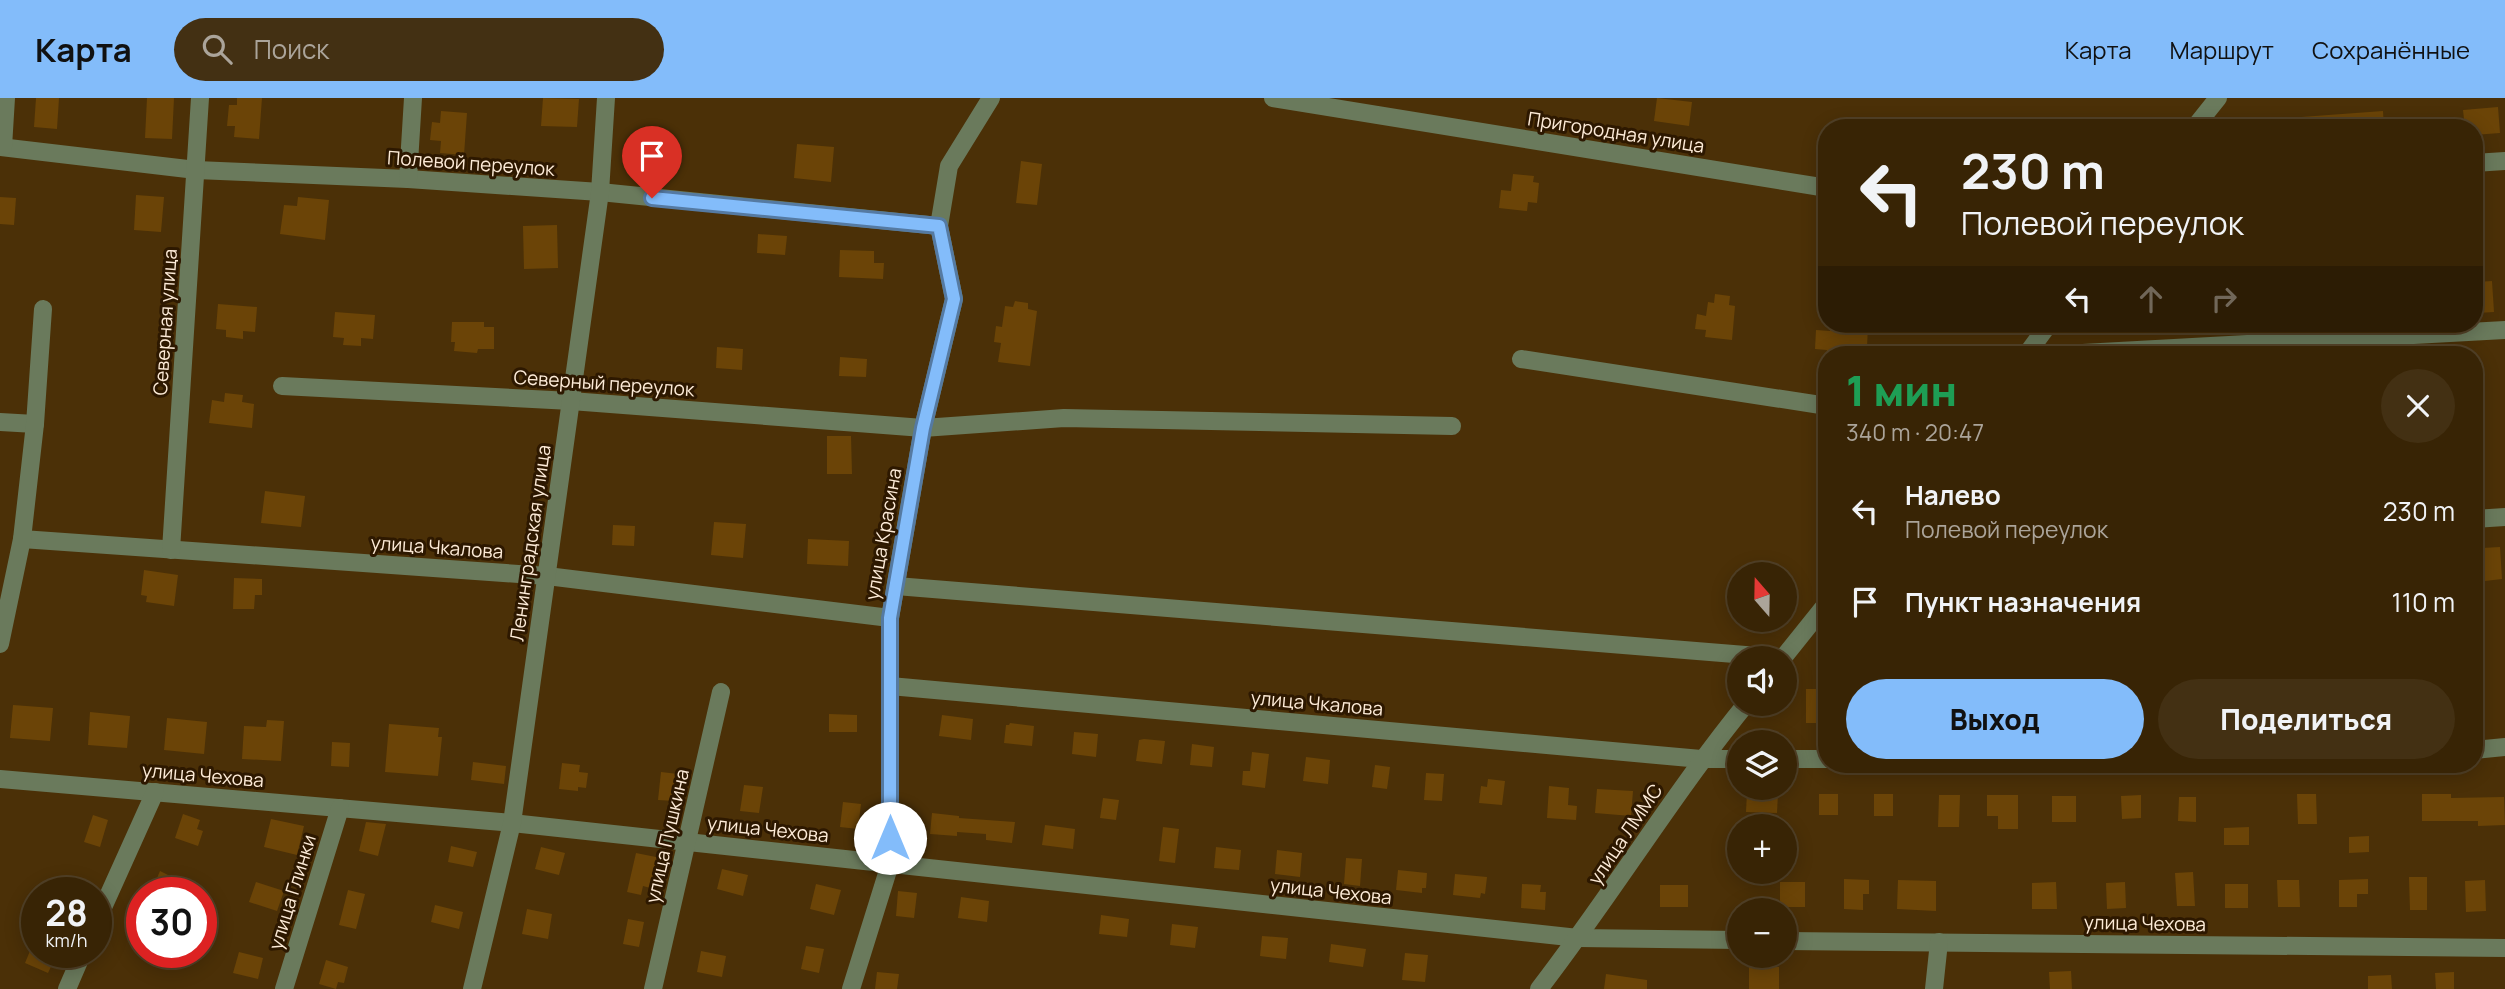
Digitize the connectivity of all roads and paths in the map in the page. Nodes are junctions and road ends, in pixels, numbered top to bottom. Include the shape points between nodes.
1 (6, 98) edge
2 (200, 98) edge
3 (412, 98) edge
4 (606, 98) edge
5 (991, 98) edge
6 (1273, 98) edge
7 (2218, 98) edge
8 (2201, 119) edge
9 (2, 147) edge
10 (2505, 161) edge
11 (2483, 162) edge
12 (196, 170) junction
13 (408, 179) junction
14 (1818, 187) edge
15 (600, 192) junction
16 (939, 226) junction
17 (43, 309) dead end
18 (2505, 330) edge
19 (2483, 331) edge
20 (2450, 333) edge
21 (2211, 346) edge
22 (1521, 359) dead end
23 (282, 386) dead end
24 (571, 401) junction
25 (1818, 405) edge
26 (0, 422) edge
27 (34, 424) junction
28 (1452, 426) dead end
29 (923, 428) junction
30 (2505, 517) edge
31 (2483, 518) edge
32 (22, 538) junction
33 (172, 550) junction
34 (547, 576) junction
35 (896, 586) junction
36 (1818, 614) edge
37 (890, 618) junction
38 (0, 644) edge
39 (1793, 646) edge
40 (1727, 653) edge
41 (890, 686) junction
42 (721, 692) dead end
43 (1736, 716) edge
44 (2505, 747) edge
45 (2483, 749) edge
46 (1701, 759) junction
47 (1727, 759) edge
48 (1797, 759) edge
49 (1818, 759) edge
50 (0, 779) edge
51 (155, 792) junction
52 (340, 808) junction
53 (512, 823) junction
54 (687, 842) junction
55 (890, 864) junction
56 (112, 887) edge
57 (1578, 938) junction
58 (1727, 940) edge
59 (1797, 941) edge
60 (1940, 942) junction
61 (2505, 948) edge
62 (76, 968) edge
63 (67, 989) edge
64 (284, 989) edge
65 (472, 989) edge
66 (653, 989) edge
67 (851, 989) edge
68 (1539, 989) edge
69 (1934, 989) edge

1 - 9 street
2 - 12 street, Северная улица
3 - 13 street
4 - 15 street, Ленинградская улица
5 - 16 street, улица Красина via 949,166
6 - 14 street, Пригородная улица
7 - 8 street
9 - 12 street, Полевой переулок
10 - 11 street
12 - 13 street, Полевой переулок
12 - 33 street, Северная улица
13 - 15 street, Полевой переулок
15 - 16 street, Полевой переулок
15 - 24 street, Ленинградская улица
16 - 29 street, улица Красина via 954,299
17 - 27 street
18 - 19 street
20 - 21 street
22 - 25 street
23 - 24 street, Северный переулок
24 - 29 street, Северный переулок
24 - 34 street, Ленинградская улица
26 - 27 street
27 - 32 street
28 - 29 street, Северный переулок via 1064,418
29 - 35 street, улица Красина
30 - 31 street
32 - 33 street, улица Чкалова
32 - 38 street
33 - 34 street, улица Чкалова
34 - 37 street, улица Чкалова
34 - 53 street, Ленинградская улица
35 - 37 street, улица Красина
35 - 40 street
36 - 39 street
37 - 41 street, улица Красина
41 - 46 street, улица Чкалова
41 - 55 street, улица Красина
42 - 54 street, улица Пушкина
43 - 46 street, улица ЛММС
44 - 45 street
46 - 47 street, улица Чкалова
46 - 57 street, улица ЛММС
48 - 49 street
50 - 51 street, улица Чехова
51 - 52 street, улица Чехова
51 - 56 street
52 - 53 street, улица Чехова
52 - 64 street, улица Глинки
53 - 54 street, улица Чехова
53 - 65 street, Ленинградская улица
54 - 55 street, улица Чехова
54 - 66 street, улица Пушкина
55 - 57 street, улица Чехова
55 - 67 street, улица Красина
57 - 58 street, улица Чехова
57 - 68 street, улица ЛММС
59 - 60 street, улица Чехова
60 - 61 street, улица Чехова
60 - 69 street
62 - 63 street

